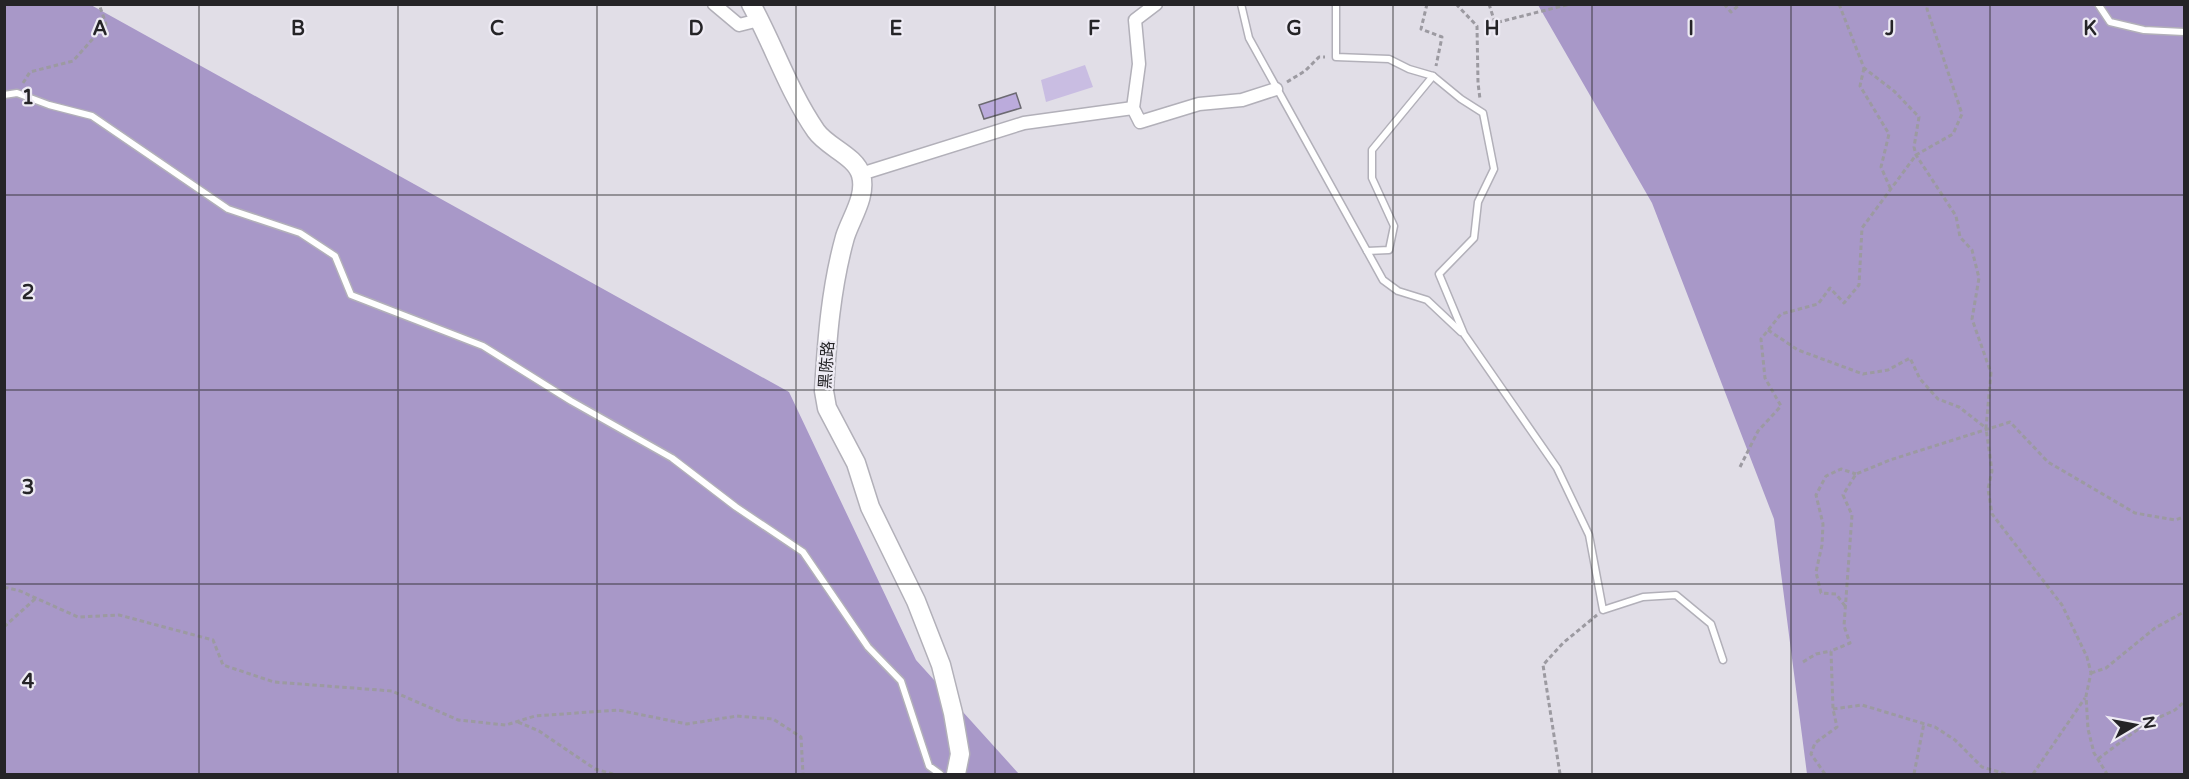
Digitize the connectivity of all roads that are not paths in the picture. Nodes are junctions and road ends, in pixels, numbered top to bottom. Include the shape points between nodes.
1 (714, 4) edge
2 (1156, 4) edge
3 (1241, 4) edge
4 (1336, 4) edge
5 (2098, 4) edge
6 (755, 12) edge
7 (2184, 32) edge
8 (1433, 76) junction
9 (1276, 89) junction
10 (4, 94) edge
11 (1133, 108) junction
12 (861, 174) junction
13 (1367, 251) junction
14 (1464, 334) junction
15 (1724, 660) dead end
16 (940, 774) edge
17 (956, 774) edge

1 - 6 street via 739,25
2 - 11 street via 1135,20 1139,64
3 - 9 lane via 1249,38
4 - 8 lane via 1336,57 1389,59
5 - 7 lane via 2110,22 2144,30
6 - 12 street via 802,112 822,139 856,165
8 - 13 lane via 1372,150 1372,178 1394,226 1389,250
8 - 14 lane via 1483,112 1494,169 1478,202 1474,238 1439,274
9 - 11 street via 1242,100 1198,104 1140,122
9 - 13 lane
10 - 16 lane via 17,93 92,117 228,209 300,233 335,256 351,295 483,346 672,458 735,507 803,552 868,647 901,681 929,766
11 - 12 street via 1024,123
12 - 17 street, 黑陈路 via 861,194 835,277 824,391 827,408 856,463 870,507 916,601 941,665 960,754
13 - 14 lane via 1383,280 1398,291 1427,300
14 - 15 lane via 1557,468 1589,535 1603,610 1643,597 1676,595 1711,624

